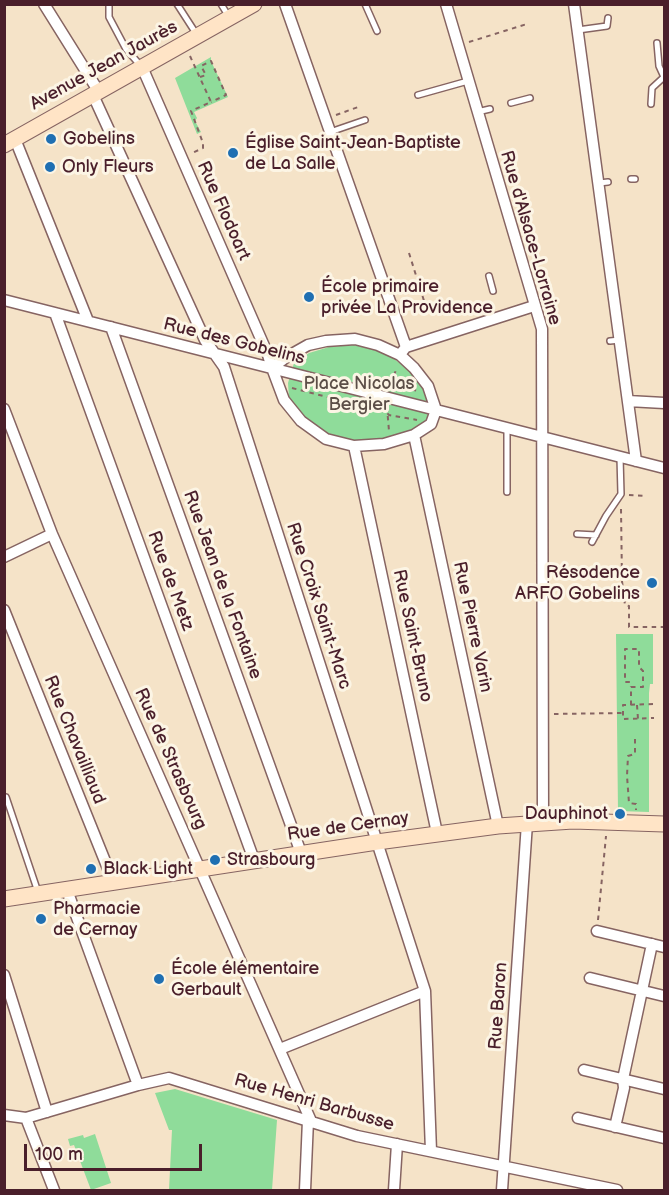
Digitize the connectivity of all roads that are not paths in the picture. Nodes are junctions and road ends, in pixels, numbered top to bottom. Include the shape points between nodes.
1 (44, 4) edge
2 (109, 4) edge
3 (177, 4) edge
4 (221, 4) edge
5 (254, 4) edge
6 (285, 4) edge
7 (365, 4) edge
8 (446, 4) edge
9 (574, 4) edge
10 (230, 18) junction
11 (608, 18) dead end
12 (578, 30) junction
13 (376, 31) dead end
14 (191, 40) junction
15 (657, 43) dead end
16 (142, 67) junction
17 (664, 77) edge
18 (468, 81) junction
19 (96, 93) junction
20 (418, 95) dead end
21 (530, 98) dead end
22 (511, 103) dead end
23 (651, 104) dead end
24 (490, 109) dead end
25 (477, 112) junction
26 (365, 120) dead end
27 (330, 132) junction
28 (10, 142) edge
29 (489, 276) dead end
30 (493, 291) dead end
31 (4, 300) edge
32 (534, 306) junction
33 (55, 313) junction
34 (88, 321) junction
35 (111, 327) junction
36 (401, 352) junction
37 (213, 353) junction
38 (272, 368) junction
39 (628, 400) junction
40 (664, 403) edge
41 (4, 409) edge
42 (435, 415) junction
43 (507, 428) junction
44 (414, 435) junction
45 (541, 437) junction
46 (354, 446) junction
47 (620, 457) junction
48 (636, 461) junction
49 (664, 468) edge
50 (507, 492) dead end
51 (52, 534) junction
52 (577, 534) dead end
53 (596, 535) junction
54 (592, 542) dead end
55 (4, 557) edge
56 (4, 610) edge
57 (6, 796) dead end
58 (535, 823) junction
59 (664, 824) edge
60 (498, 826) junction
61 (437, 833) junction
62 (377, 842) junction
63 (301, 853) junction
64 (255, 860) junction
65 (201, 868) junction
66 (113, 881) junction
67 (67, 890) junction
68 (39, 894) junction
69 (4, 899) edge
70 (597, 932) road end
71 (652, 944) junction
72 (664, 947) edge
73 (4, 975) edge
74 (590, 978) dead end
75 (642, 990) junction
76 (425, 991) junction
77 (664, 996) edge
78 (279, 1048) junction
79 (584, 1070) dead end
80 (622, 1079) junction
81 (138, 1085) junction
82 (664, 1089) edge
83 (47, 1112) junction
84 (4, 1116) edge
85 (26, 1118) junction
86 (578, 1118) dead end
87 (310, 1121) junction
88 (615, 1127) junction
89 (664, 1138) edge
90 (397, 1144) junction
91 (431, 1151) junction
92 (505, 1167) junction
93 (54, 1191) edge
94 (304, 1191) edge
95 (394, 1191) edge
96 (502, 1191) edge
97 (617, 1191) edge

1 - 19 street, Rue Croix Saint-Marc
2 - 16 lane via 109,17 126,49
3 - 14 lane
4 - 10 lane
5 - 10 main road, Avenue Jean Jaurès
6 - 27 street
7 - 13 lane
8 - 18 street, Rue d'Alsace-Lorraine
9 - 12 street
10 - 14 main road, Avenue Jean Jaurès
11 - 12 lane via 607,26
12 - 39 street via 603,183 615,341
14 - 16 main road, Avenue Jean Jaurès
15 - 17 lane
16 - 19 main road, Avenue Jean Jaurès
16 - 38 street, Rue Flodoart
17 - 23 lane via 652,88
18 - 20 lane
18 - 25 street, Rue d'Alsace-Lorraine
19 - 28 main road, Avenue Jean Jaurès
19 - 37 street, Rue Croix Saint-Marc
21 - 22 lane
24 - 25 lane
25 - 32 street, Rue d'Alsace-Lorraine
26 - 27 lane
27 - 36 street
28 - 34 street
29 - 30 lane
31 - 33 street, Rue des Gobelins
32 - 36 street via 499,313
32 - 45 street, Rue d'Alsace-Lorraine via 542,329
33 - 34 street, Rue des Gobelins
33 - 64 street, Rue de Metz
34 - 35 street, Rue des Gobelins
35 - 37 street, Rue des Gobelins
35 - 63 street, Rue Jean de la Fontaine
36 - 38 street via 355,339 326,341 308,345
36 - 42 street via 432,395
37 - 38 street, Rue des Gobelins
37 - 62 street, Rue Croix Saint-Marc via 224,367
38 - 42 street, Rue des Gobelins via 388,398
38 - 46 street via 284,400 301,421 326,439
39 - 40 street
39 - 48 street
41 - 51 street, Rue de Strasbourg
42 - 43 street, Rue des Gobelins
42 - 44 street via 431,423
43 - 45 street, Rue des Gobelins
43 - 50 lane
44 - 46 street via 390,443
44 - 60 street, Rue Pierre Varin
45 - 47 street, Rue des Gobelins
45 - 58 street, Rue d'Alsace-Lorraine via 539,518 547,534
46 - 61 street, Rue Saint-Bruno
47 - 48 street, Rue des Gobelins
47 - 53 lane via 621,494
48 - 49 street, Rue des Gobelins
51 - 55 street
51 - 65 street, Rue de Strasbourg
52 - 53 lane
53 - 54 lane
56 - 66 street, Rue Chavailliaud
57 - 68 lane
58 - 59 main road, Rue de Cernay
58 - 60 main road, Rue de Cernay
58 - 92 street, Rue Baron
60 - 61 main road, Rue de Cernay
61 - 62 main road, Rue de Cernay
62 - 63 main road, Rue de Cernay
62 - 76 street, Rue Croix Saint-Marc
63 - 64 main road, Rue de Cernay
64 - 65 main road, Rue de Cernay
65 - 66 main road, Rue de Cernay
65 - 78 street, Rue de Strasbourg
66 - 67 main road, Rue de Cernay
67 - 68 main road, Rue de Cernay
67 - 81 street
68 - 69 main road, Rue de Cernay
70 - 71 street
71 - 72 street
71 - 75 street
73 - 83 street
74 - 75 street
75 - 77 street
75 - 80 street
76 - 78 street
76 - 91 street, Rue Croix Saint-Marc
78 - 87 street, Rue de Strasbourg
79 - 80 street
80 - 82 street
80 - 88 street via 624,1088
81 - 83 street, Rue Henri Barbusse
81 - 87 street, Rue Henri Barbusse via 172,1079
83 - 85 street, Rue Henri Barbusse
84 - 85 street, Rue Henri Barbusse
85 - 93 street
86 - 88 street
87 - 90 street, Rue Henri Barbusse
87 - 94 street
88 - 89 street
90 - 91 street, Rue Henri Barbusse
90 - 95 street
91 - 92 street, Rue Henri Barbusse
92 - 96 street, Rue Baron
92 - 97 street, Rue Henri Barbusse

